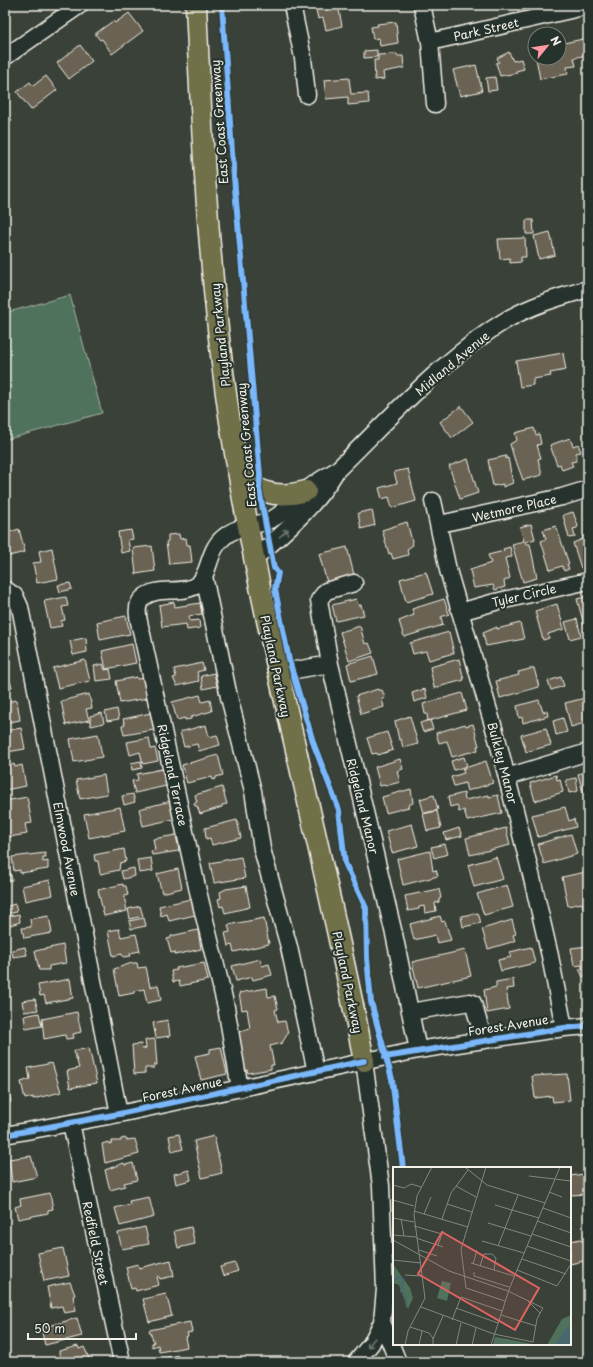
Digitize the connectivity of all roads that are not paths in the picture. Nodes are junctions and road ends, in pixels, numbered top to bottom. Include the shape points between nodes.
1 (80, 5) edge
2 (196, 5) edge
3 (292, 5) edge
4 (422, 5) edge
5 (588, 6) edge
6 (559, 9) edge
7 (430, 42) junction
8 (5, 57) edge
9 (307, 95) dead end
10 (436, 104) dead end
11 (588, 289) edge
12 (237, 469) junction
13 (337, 470) junction
14 (588, 489) edge
15 (306, 491) junction
16 (434, 501) dead end
17 (440, 524) junction
18 (247, 525) junction
19 (254, 558) junction
20 (204, 576) junction
21 (588, 581) edge
22 (354, 583) dead end
23 (5, 589) edge
24 (460, 612) junction
25 (330, 664) junction
26 (278, 673) junction
27 (588, 752) edge
28 (506, 776) junction
29 (410, 1012) junction
30 (588, 1026) edge
31 (564, 1028) junction
32 (484, 1040) junction
33 (418, 1050) junction
34 (364, 1061) junction
35 (316, 1072) junction
36 (240, 1089) junction
37 (119, 1114) junction
38 (71, 1123) junction
39 (5, 1135) edge
40 (382, 1322) junction
41 (122, 1362) edge
42 (356, 1362) edge
43 (398, 1362) edge

1 - 8 street
2 - 12 main road, Playland Parkway via 203,157 212,264
3 - 9 street
4 - 7 street
5 - 6 street, Park Street
6 - 7 street, Park Street
7 - 10 street
11 - 13 street, Midland Avenue via 529,308 482,336 438,373
12 - 15 main road via 245,480 264,491 292,495
12 - 18 main road, Playland Parkway
13 - 15 street, Midland Avenue
19 -> 13 street, Midland Avenue via 310,508
14 - 17 street, Wetmore Place
15 - 18 street, Midland Avenue via 275,517 265,522
16 - 17 street, Bulkley Manor
17 - 24 street, Bulkley Manor via 448,570
18 - 19 main road, Playland Parkway
18 - 20 street, Ridgeland Terrace via 222,537 214,548
19 - 26 main road, Playland Parkway
20 - 35 street via 229,698 253,791 262,849 287,941
20 - 36 street, Ridgeland Terrace via 193,588 159,592 143,598 137,611 226,1008
21 - 24 street, Tyler Circle
22 - 25 street, Ridgeland Manor via 326,591 319,600
23 - 37 street, Elmwood Avenue via 15,596 20,607
24 - 28 street, Bulkley Manor
25 - 26 street
25 - 29 street, Ridgeland Manor
26 - 34 main road, Playland Parkway via 336,924
27 - 28 street
28 - 31 street, Bulkley Manor via 550,956
29 - 32 street via 470,1002 475,1005
29 - 33 street, Ridgeland Manor
30 - 31 street, Forest Avenue
31 - 32 street, Forest Avenue
32 - 33 street, Forest Avenue
33 - 34 street, Forest Avenue
34 - 35 street, Forest Avenue
34 - 40 street, Playland Parkway via 383,1214 385,1289
35 - 36 street, Forest Avenue
36 - 37 street, Forest Avenue
37 - 38 street, Forest Avenue
38 - 39 street, Forest Avenue
38 - 41 street, Redfield Street
40 -> 42 street, Playland Parkway via 374,1339
40 - 43 street, Playland Parkway

